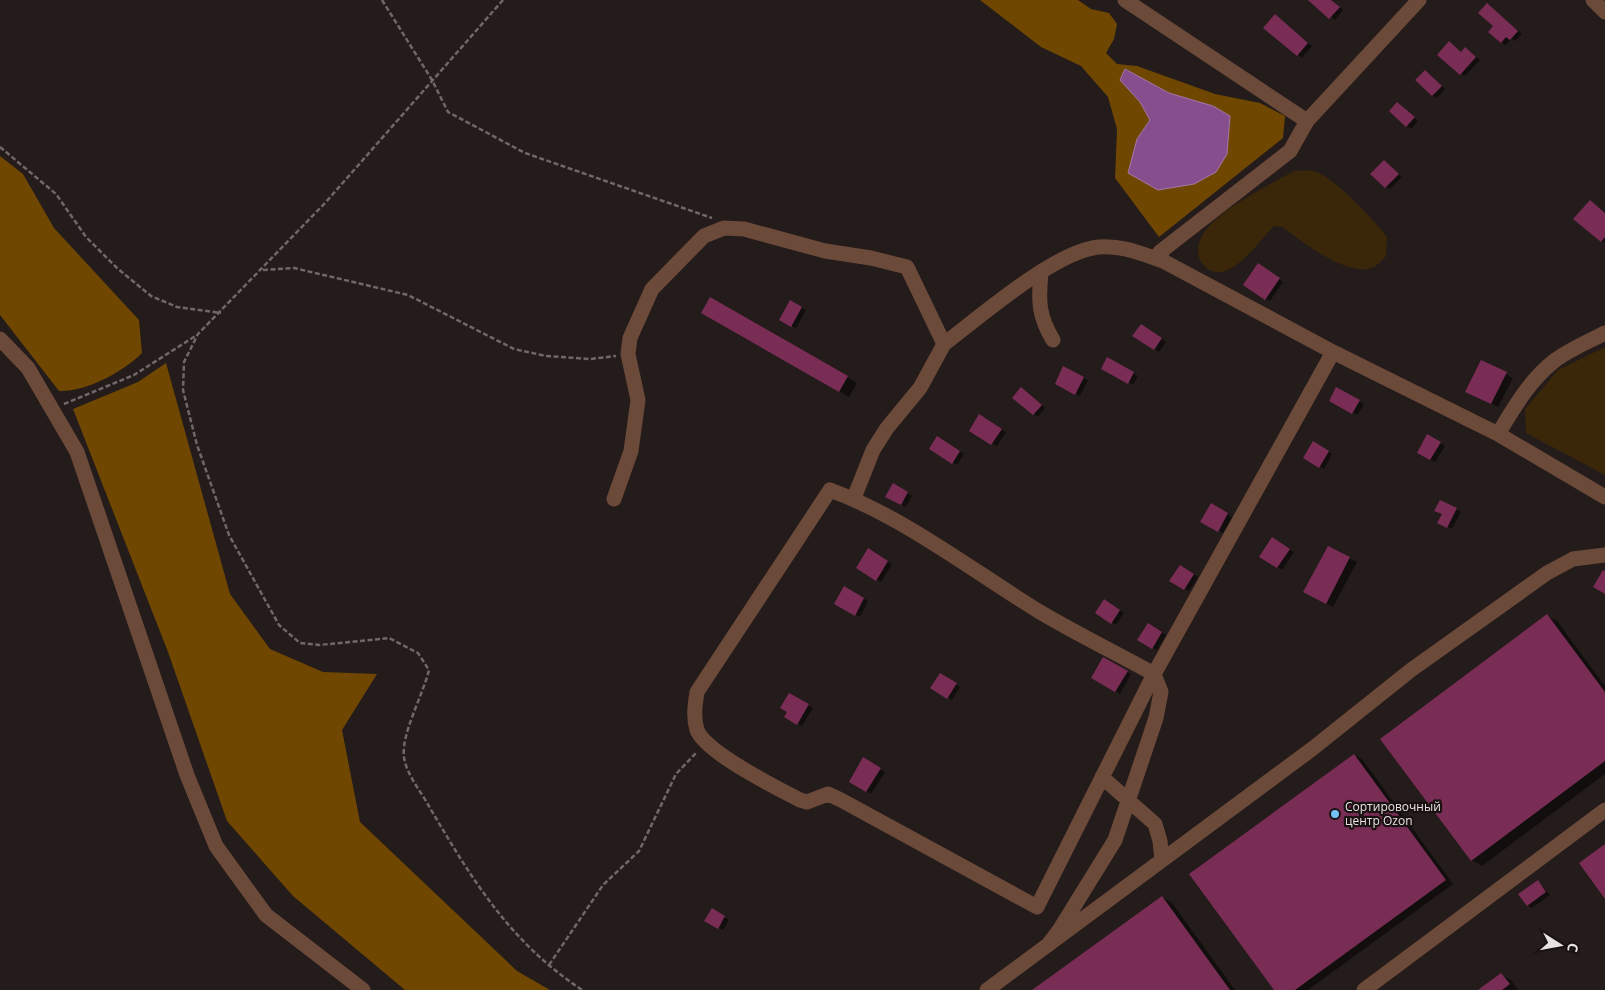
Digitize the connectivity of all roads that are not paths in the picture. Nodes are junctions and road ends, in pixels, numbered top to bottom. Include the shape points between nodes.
1 (1124, 0) edge
2 (1419, 0) edge
3 (1592, 0) edge
4 (1605, 12) edge
5 (1307, 121) junction
6 (1163, 260) junction
7 (1041, 274) junction
8 (1605, 333) edge
9 (0, 339) edge
10 (1054, 340) dead end
11 (944, 344) junction
12 (1333, 352) junction
13 (1498, 434) junction
14 (1605, 497) edge
15 (854, 498) junction
16 (614, 499) dead end
17 (1605, 555) edge
18 (1154, 674) junction
19 (1102, 777) junction
20 (1128, 799) junction
21 (1605, 810) edge
22 (1162, 860) junction
23 (1048, 945) junction
24 (363, 990) edge
25 (987, 990) edge
26 (1364, 990) edge

1 - 5 street
2 - 5 street
3 - 4 street
5 - 6 street via 1290,151 1160,252
6 - 7 street via 1120,247 1098,247 1070,256
6 - 12 street
7 - 10 street via 1039,298 1043,323
7 - 11 street
8 - 13 street via 1554,361 1537,376
9 - 24 street via 28,368 77,452 187,775 216,846 266,915
11 - 15 street via 920,388 873,450
11 - 16 street via 907,267 825,251 744,229 724,228 704,236 652,289 635,322 628,354 638,400 631,450
12 - 13 street
12 - 18 street
13 - 14 street
15 - 18 street via 1041,612
15 - 19 street via 830,490 706,676 697,692 694,711 698,731 706,744 800,800 807,802 828,794 841,800 1037,907
17 - 22 street via 1573,559 1547,573 1412,670
18 - 19 street
18 - 20 street via 1161,692 1156,718
19 - 20 street
20 - 22 street via 1155,824
20 - 23 street via 1115,840
21 - 26 street
22 - 23 street
23 - 25 street

